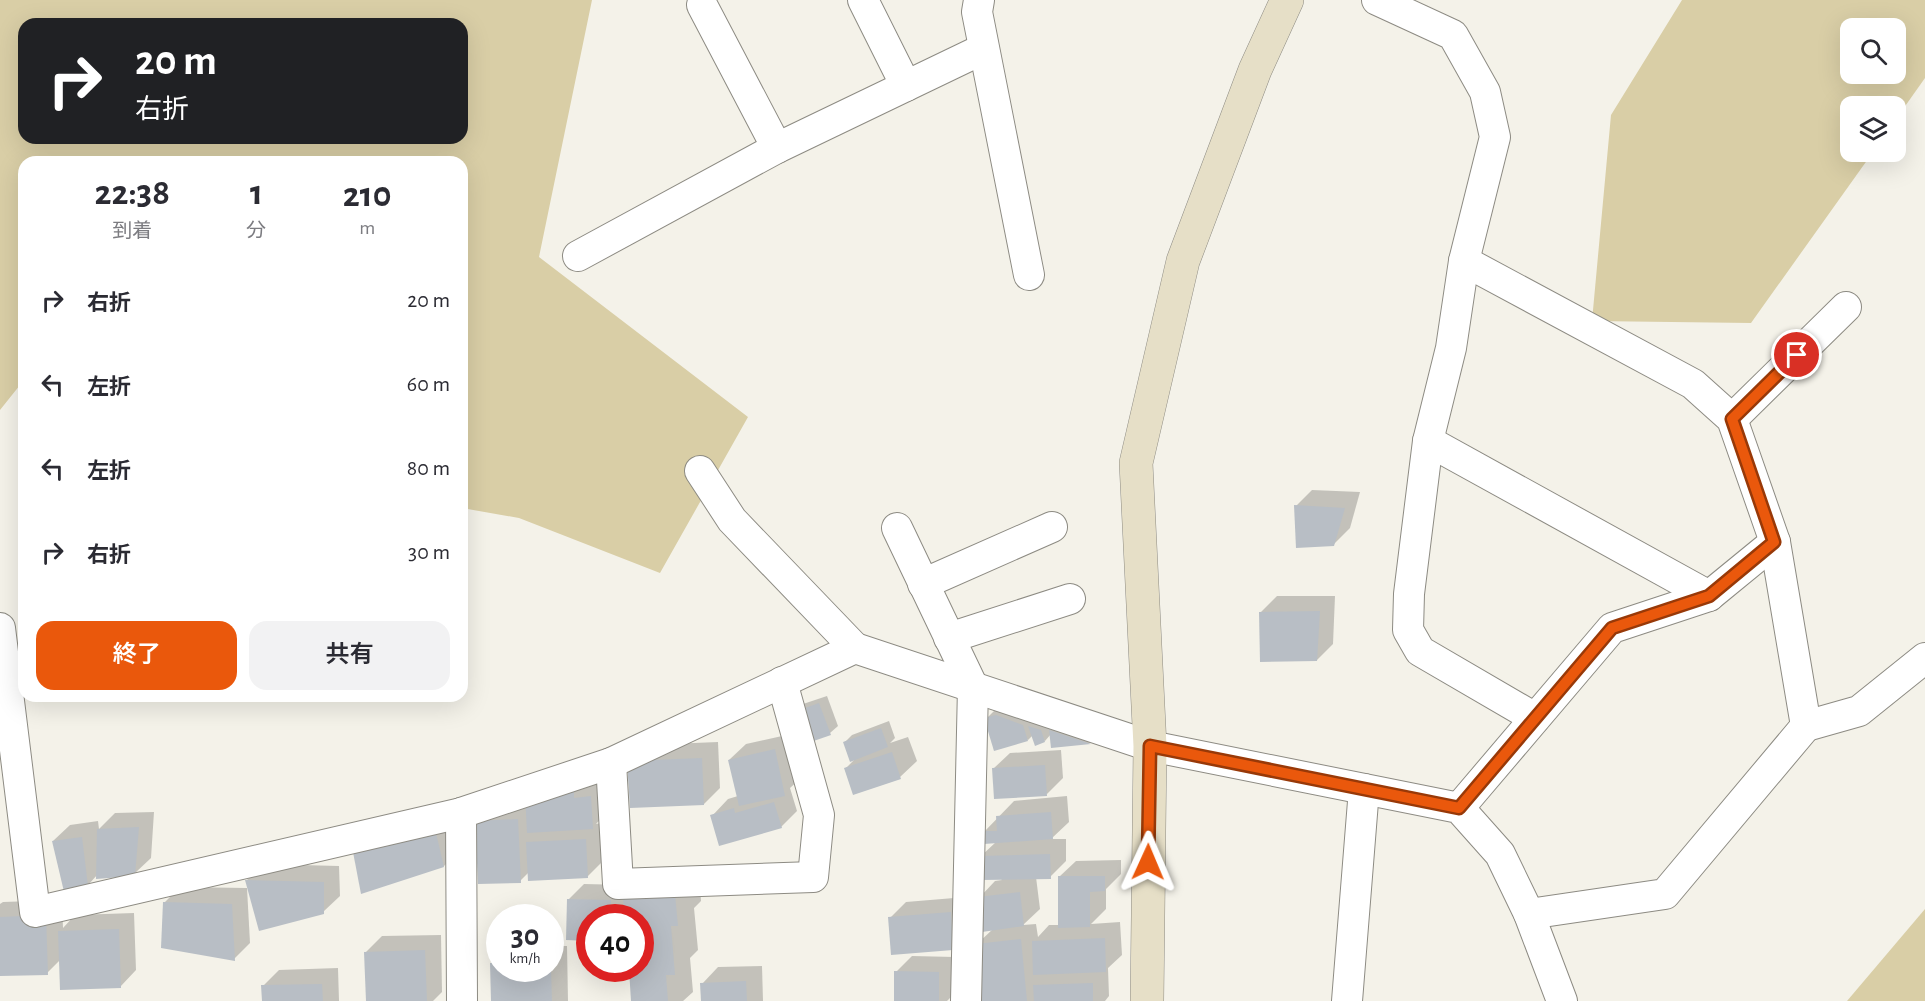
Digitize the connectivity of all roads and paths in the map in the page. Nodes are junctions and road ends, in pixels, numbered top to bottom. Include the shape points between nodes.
1 (862, 0) edge
2 (979, 0) edge
3 (1287, 0) edge
4 (1377, 0) edge
5 (702, 5) dead end
6 (983, 49) junction
7 (906, 86) junction
8 (777, 148) junction
9 (578, 256) dead end
10 (1464, 261) junction
11 (1029, 275) dead end
12 (1846, 307) dead end
13 (1732, 419) junction
14 (1428, 441) junction
15 (700, 471) dead end
16 (1052, 527) dead end
17 (897, 528) dead end
18 (1774, 542) junction
19 (923, 584) junction
20 (1709, 596) junction
21 (1070, 599) dead end
22 (0, 628) edge
23 (949, 638) junction
24 (855, 648) junction
25 (1925, 658) edge
26 (782, 682) junction
27 (973, 687) junction
28 (1535, 718) junction
29 (1806, 726) junction
30 (1150, 746) junction
31 (611, 763) junction
32 (1364, 789) junction
33 (1459, 808) junction
34 (461, 813) junction
35 (1529, 914) junction
36 (462, 1001) edge
37 (966, 1001) edge
38 (1147, 1001) edge
39 (1347, 1001) edge
40 (1562, 1001) edge

1 - 7 street
2 - 6 street
3 - 30 street via 1255,70 1184,261 1136,463
4 - 10 street via 1453,35 1485,92 1496,137
5 - 8 street
6 - 7 street
6 - 11 street
7 - 8 street
8 - 9 street
10 - 13 street via 1693,384
10 - 14 street via 1450,348
12 - 13 street
13 - 18 street
14 - 20 street
14 - 28 street via 1408,630 1420,651
15 - 24 street via 732,520
16 - 19 street
17 - 19 street
18 - 20 street
18 - 29 street
19 - 23 street
20 - 28 street via 1612,628
21 - 23 street
22 - 34 street via 34,912
23 - 27 street
24 - 26 street
24 - 27 street
25 - 29 street via 1859,711
26 - 31 street
26 - 31 street via 819,815 813,877 618,884
27 - 30 street
27 - 37 street
28 - 33 street
29 - 35 street via 1665,894
30 - 32 street
30 - 38 street
31 - 34 street
32 - 33 street
32 - 39 street
33 - 35 street via 1500,854
34 - 36 street
35 - 40 street

